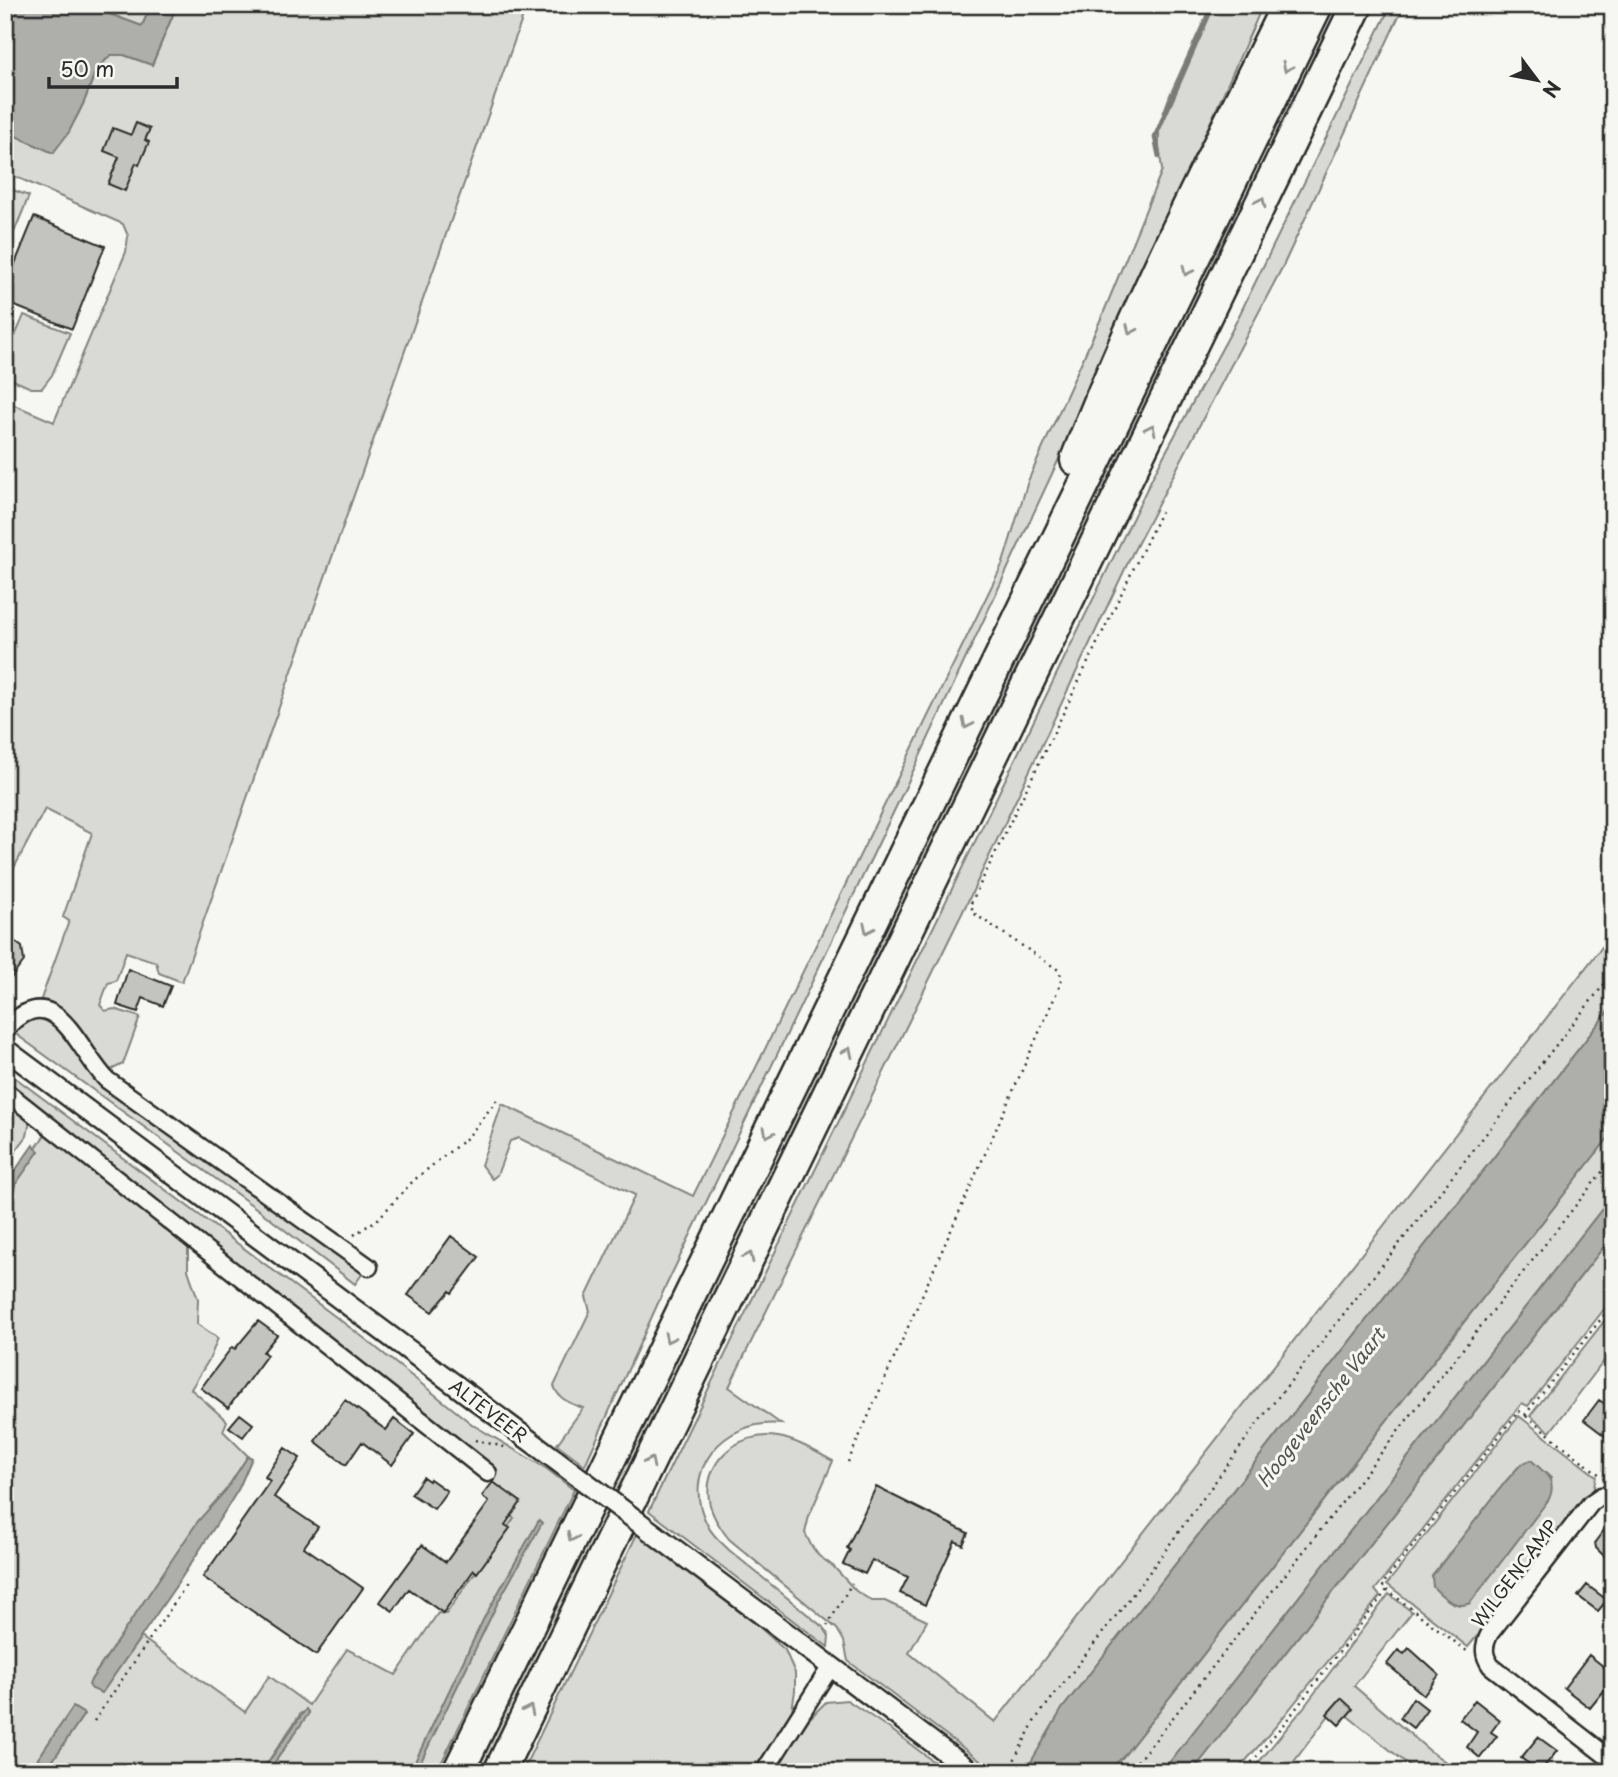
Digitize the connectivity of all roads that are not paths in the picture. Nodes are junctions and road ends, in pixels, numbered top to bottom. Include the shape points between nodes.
1 (1287, 5) edge
2 (1317, 5) edge
3 (1357, 5) edge
4 (997, 663) junction
5 (5, 1030) edge
6 (5, 1049) edge
7 (5, 1091) edge
8 (369, 1267) dead end
9 (488, 1472) dead end
10 (1610, 1488) edge
11 (831, 1666) junction
12 (1613, 1761) edge
13 (970, 1770) edge
14 (458, 1772) edge
15 (499, 1772) edge
16 (764, 1772) edge

1 -> 4 highway via 1096,407
2 -> 4 highway
15 -> 3 highway
4 -> 14 highway
5 - 8 street via 29,1010 57,1016 107,1080
6 - 11 street, ALTEVEER, bridge
7 - 9 street
10 - 12 street, WILGENCAMP via 1591,1503 1490,1633 1485,1657
11 - 13 street, ALTEVEER
11 - 16 street

